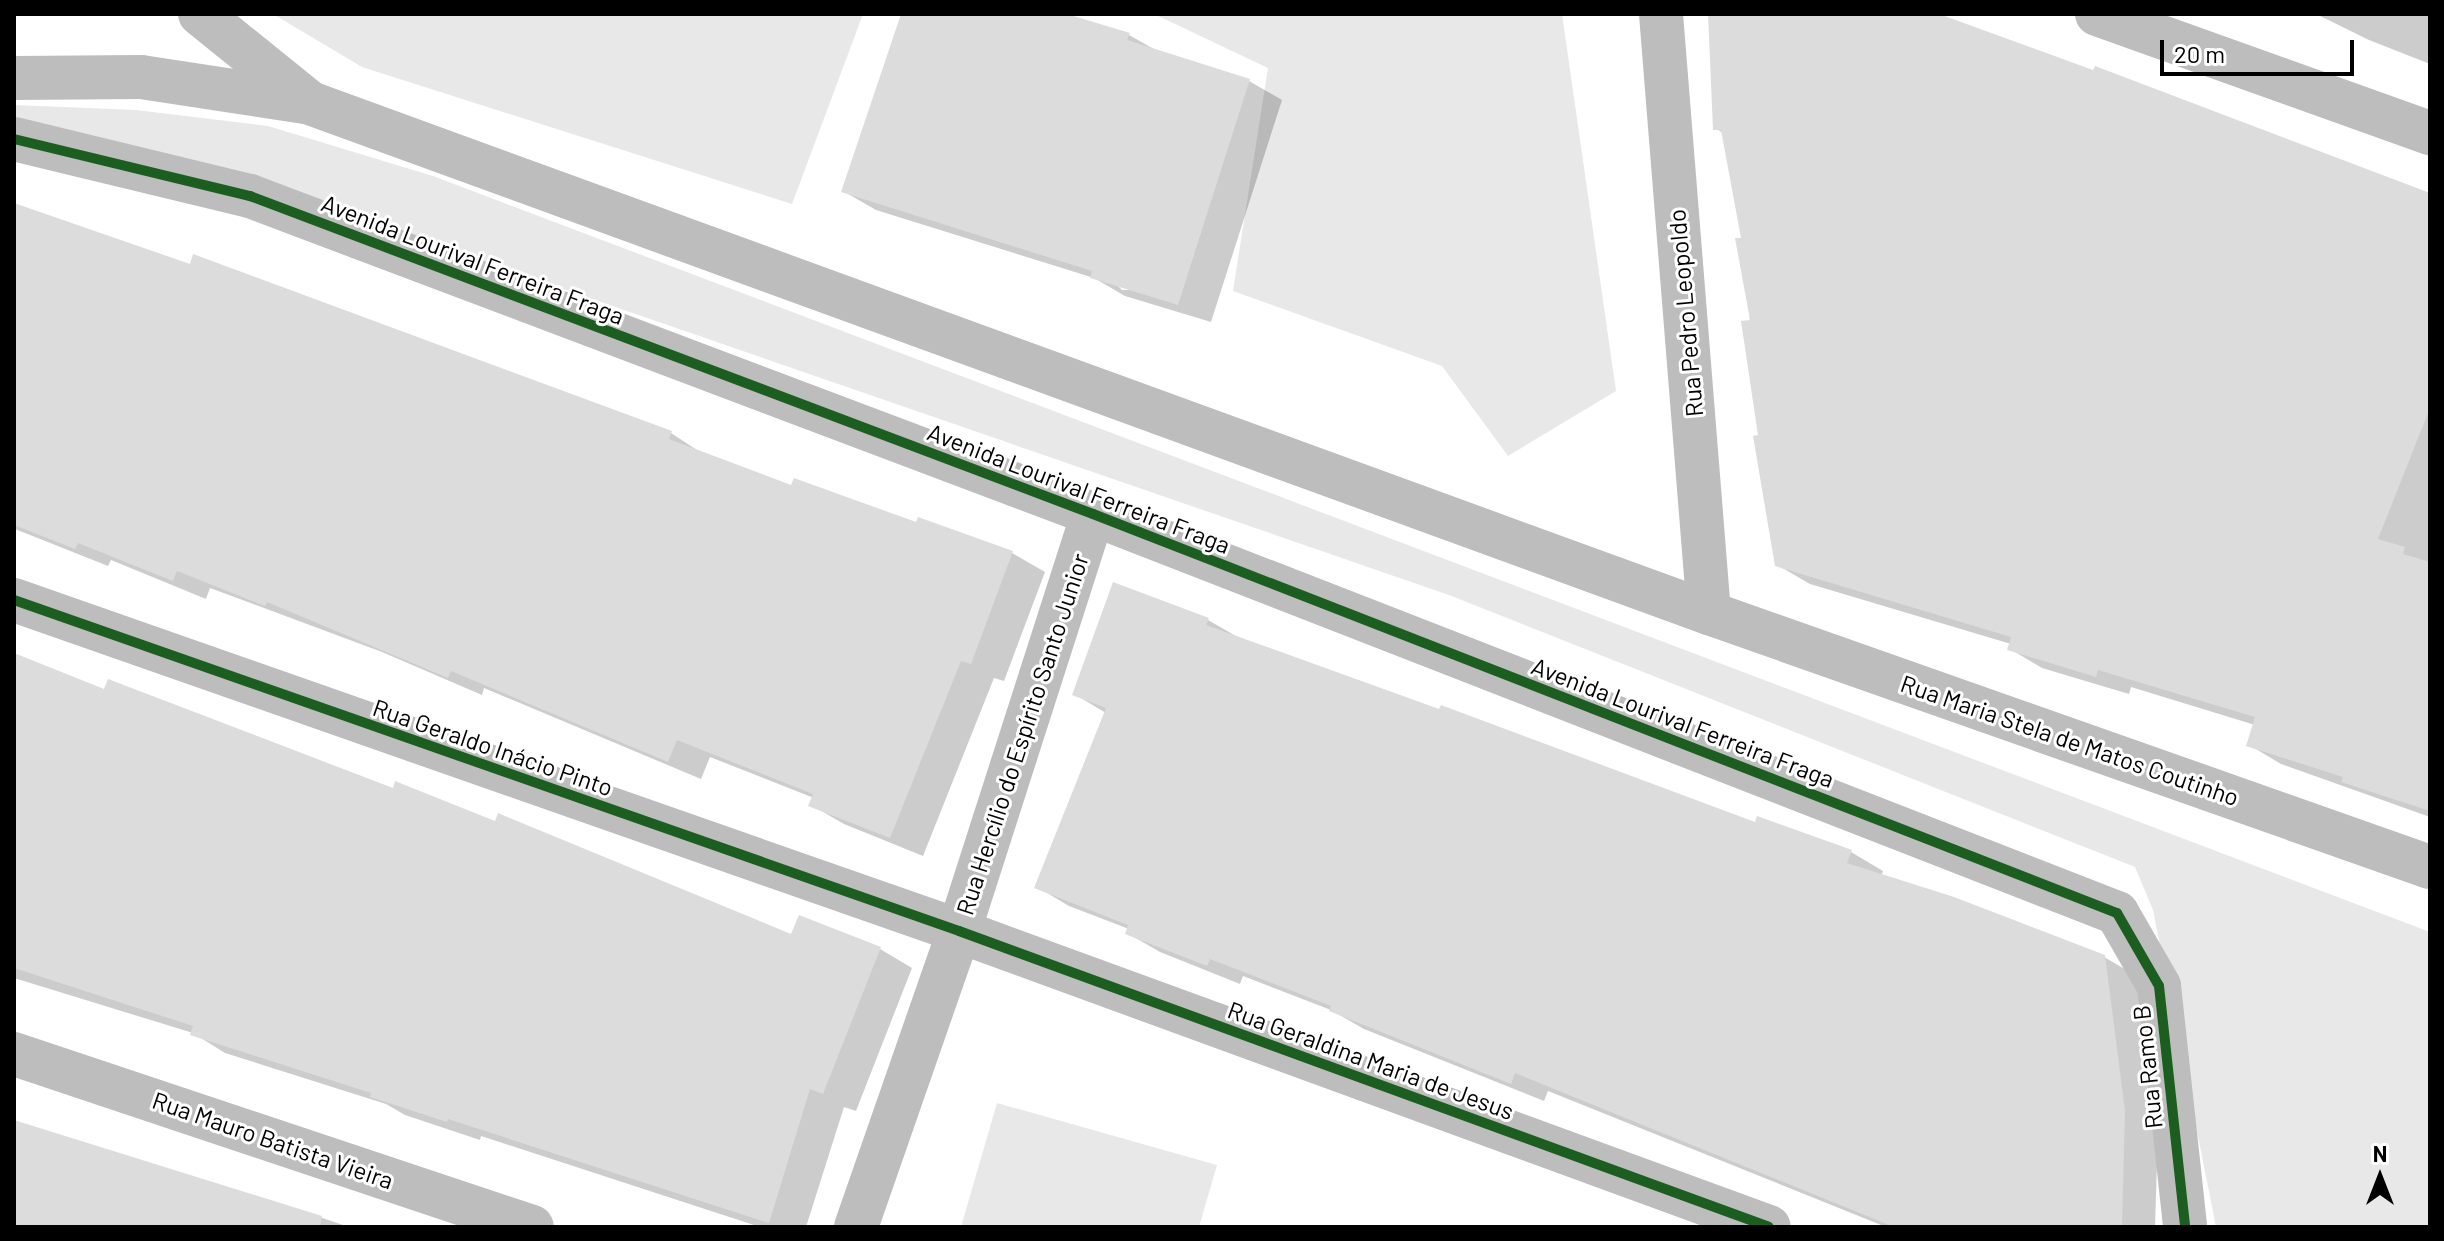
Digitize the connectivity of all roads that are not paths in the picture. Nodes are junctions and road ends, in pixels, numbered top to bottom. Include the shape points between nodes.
1 (200, 14) edge
2 (1661, 14) edge
3 (2097, 14) edge
4 (14, 78) edge
5 (310, 103) junction
6 (2430, 133) edge
7 (14, 139) edge
8 (1093, 514) junction
9 (14, 600) edge
10 (1709, 613) junction
11 (2430, 867) edge
12 (2117, 913) joint
13 (959, 931) junction
14 (14, 1054) edge
15 (532, 1227) edge
16 (856, 1227) edge
17 (1769, 1227) edge
18 (2185, 1227) edge

1 - 5 street
2 - 10 street, Rua Pedro Leopoldo
3 - 6 street
4 - 5 street via 141,77
5 - 10 street
7 - 8 street, Avenida Lourival Ferreira Fraga via 250,196
8 - 12 street, Avenida Lourival Ferreira Fraga
8 - 13 street, Rua Hercílio do Espírito Santo Junior
9 - 13 street, Rua Geraldo Inácio Pinto
10 - 11 street, Rua Maria Stela de Matos Coutinho
12 - 18 street, Rua Ramo B via 2159,986
13 - 16 street, Rua Hercílio do Espírito Santo Junior
13 - 17 street, Rua Geraldina Maria de Jesus
14 - 15 street, Rua Mauro Batista Vieira

